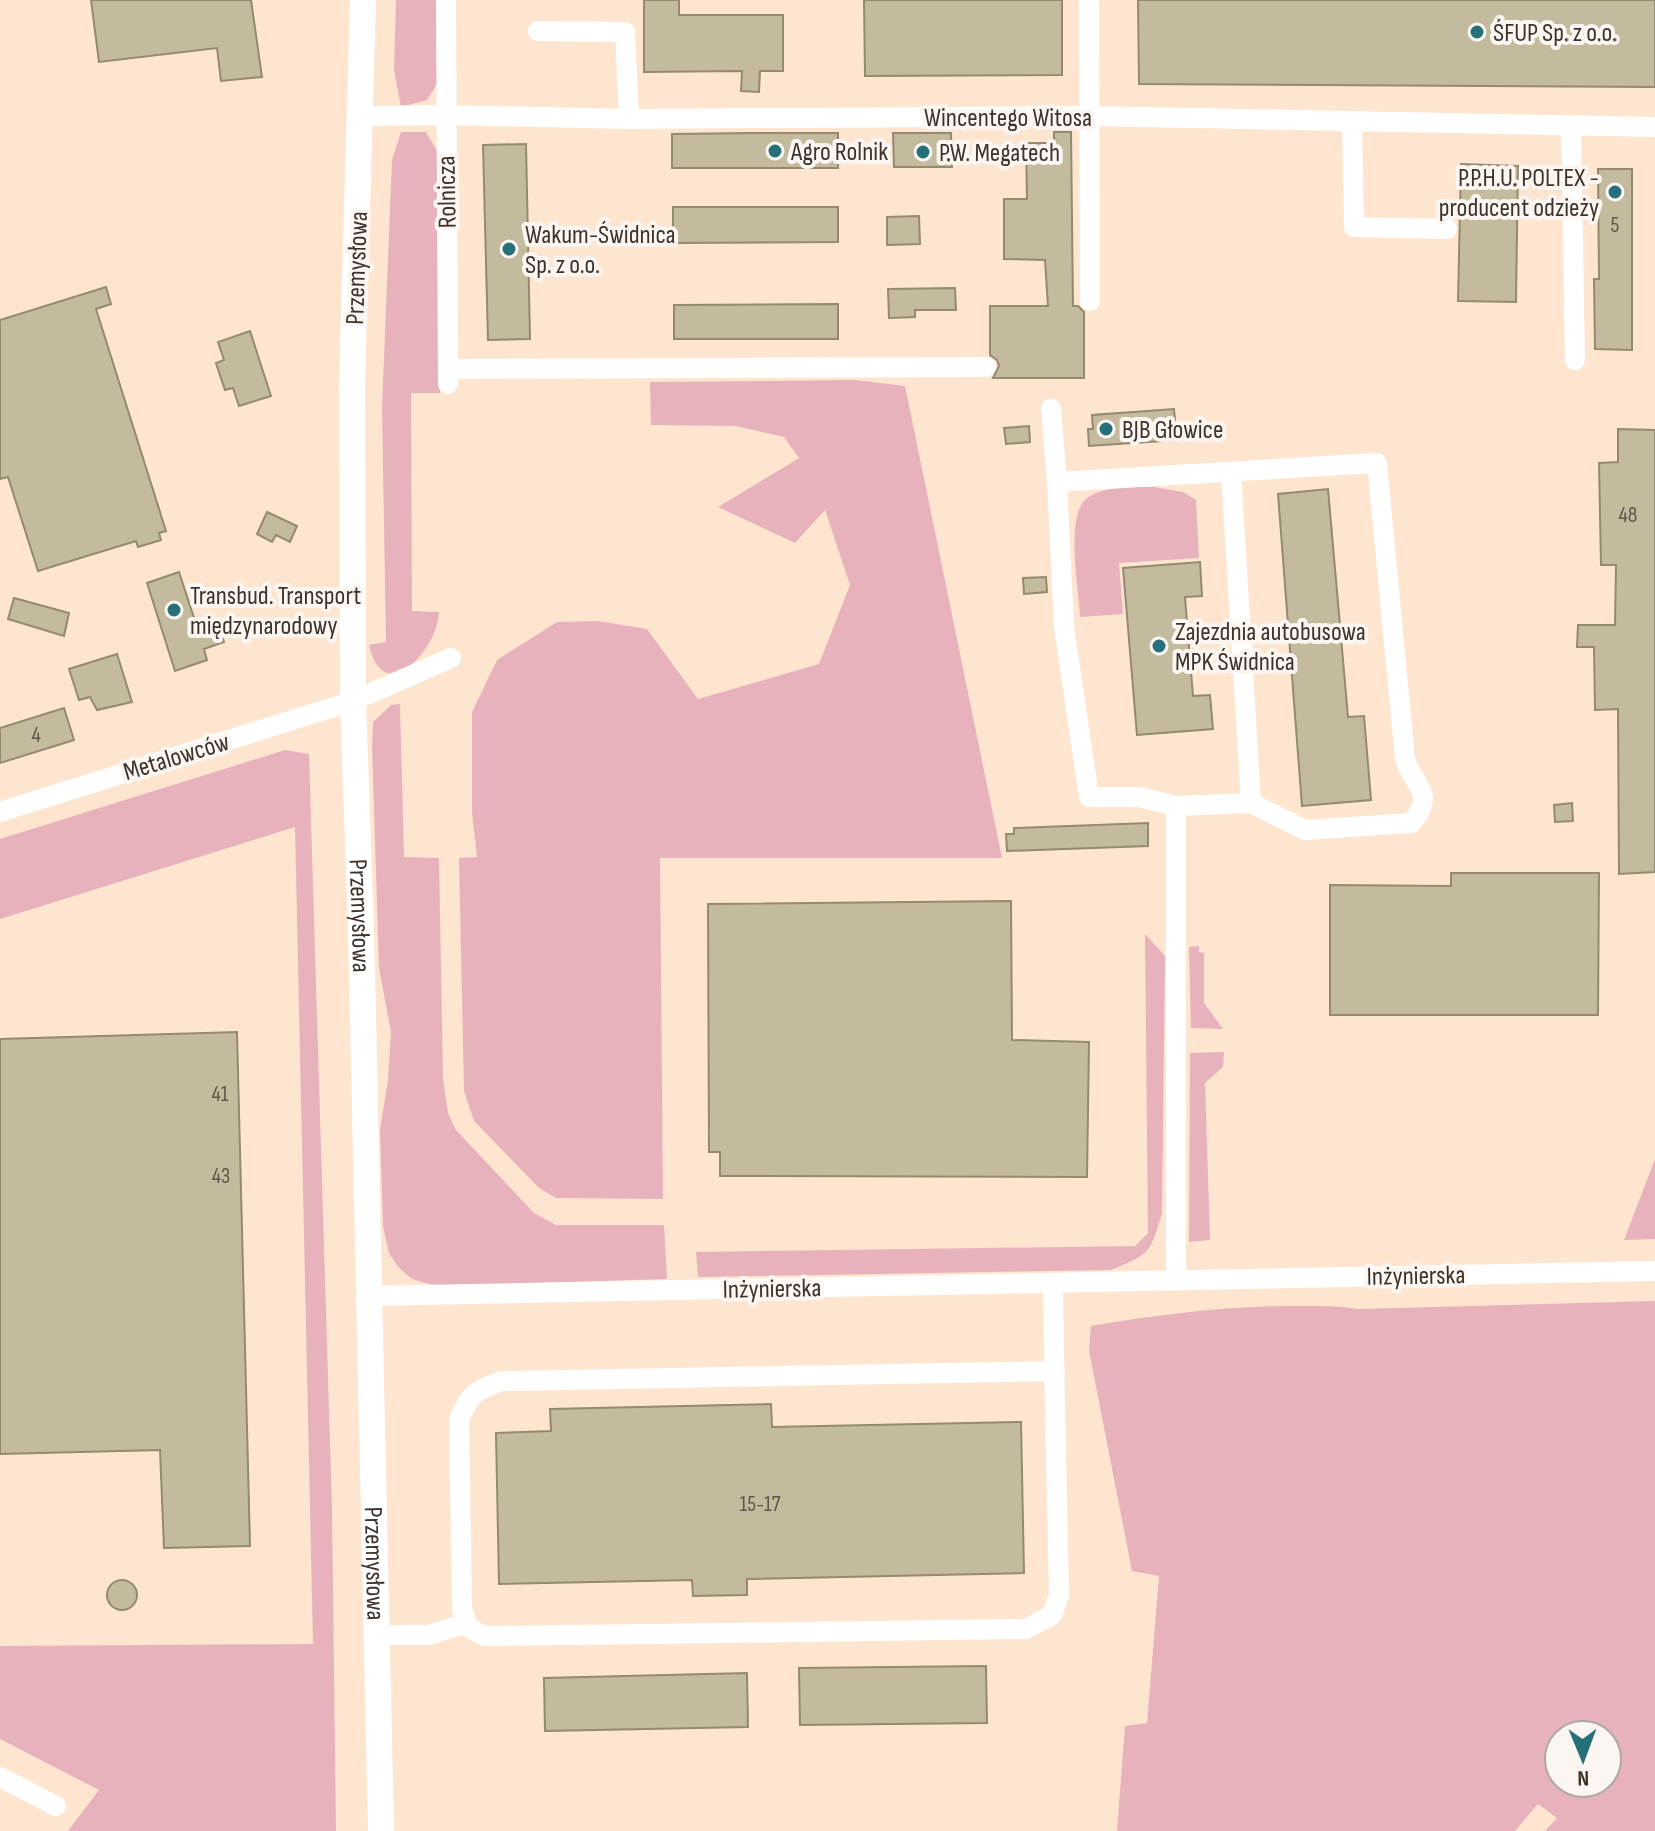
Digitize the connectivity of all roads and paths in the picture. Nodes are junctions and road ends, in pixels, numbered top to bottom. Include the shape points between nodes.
1 (363, 0) edge
2 (446, 0) edge
3 (1089, 0) edge
4 (538, 31) dead end
5 (446, 115) junction
6 (361, 116) junction
7 (1088, 116) junction
8 (629, 119) junction
9 (1352, 122) junction
10 (1571, 126) junction
11 (1655, 127) edge
12 (1447, 229) dead end
13 (1090, 301) dead end
14 (1575, 360) dead end
15 (986, 367) dead end
16 (1051, 409) dead end
17 (1231, 472) junction
18 (1057, 482) junction
19 (451, 658) dead end
20 (353, 701) junction
21 (1251, 803) junction
22 (1176, 806) junction
23 (0, 812) edge
24 (1655, 1271) edge
25 (1176, 1280) junction
26 (1053, 1284) junction
27 (369, 1296) junction
28 (1055, 1371) junction
29 (466, 1623) junction
30 (377, 1635) junction
31 (0, 1777) edge
32 (56, 1806) dead end
33 (381, 1831) edge

1 - 6 main road, Przemysłowa
2 - 5 street, Rolnicza
3 - 7 street
4 - 8 street via 625,32
5 - 6 street, Wincentego Witosa
5 - 8 street, Wincentego Witosa
5 - 15 street, Rolnicza via 448,377
6 - 20 main road, Przemysłowa via 352,383
7 - 8 street, Wincentego Witosa
7 - 9 street, Wincentego Witosa
7 - 13 street
9 - 10 street, Wincentego Witosa
9 - 12 street via 1354,227
10 - 11 street, Wincentego Witosa
10 - 14 street
16 - 18 street
17 - 18 street
17 - 21 street
17 - 21 street via 1377,463 1405,759 1425,797 1422,812 1411,823 1305,830
18 - 22 street via 1064,627 1089,797 1139,797
19 - 20 street, Metalowców
20 - 23 street, Metalowców
20 - 27 main road, Przemysłowa
21 - 22 street
22 - 25 street
24 - 25 street, Inżynierska
25 - 26 street, Inżynierska
26 - 27 street, Inżynierska
26 - 28 street
27 - 30 main road, Przemysłowa
28 - 29 street via 502,1381 480,1388 466,1402 459,1420
28 - 29 street via 1059,1595 1052,1615 1026,1629 484,1636
29 - 30 street via 429,1635
30 - 33 main road, Przemysłowa
31 - 32 street

